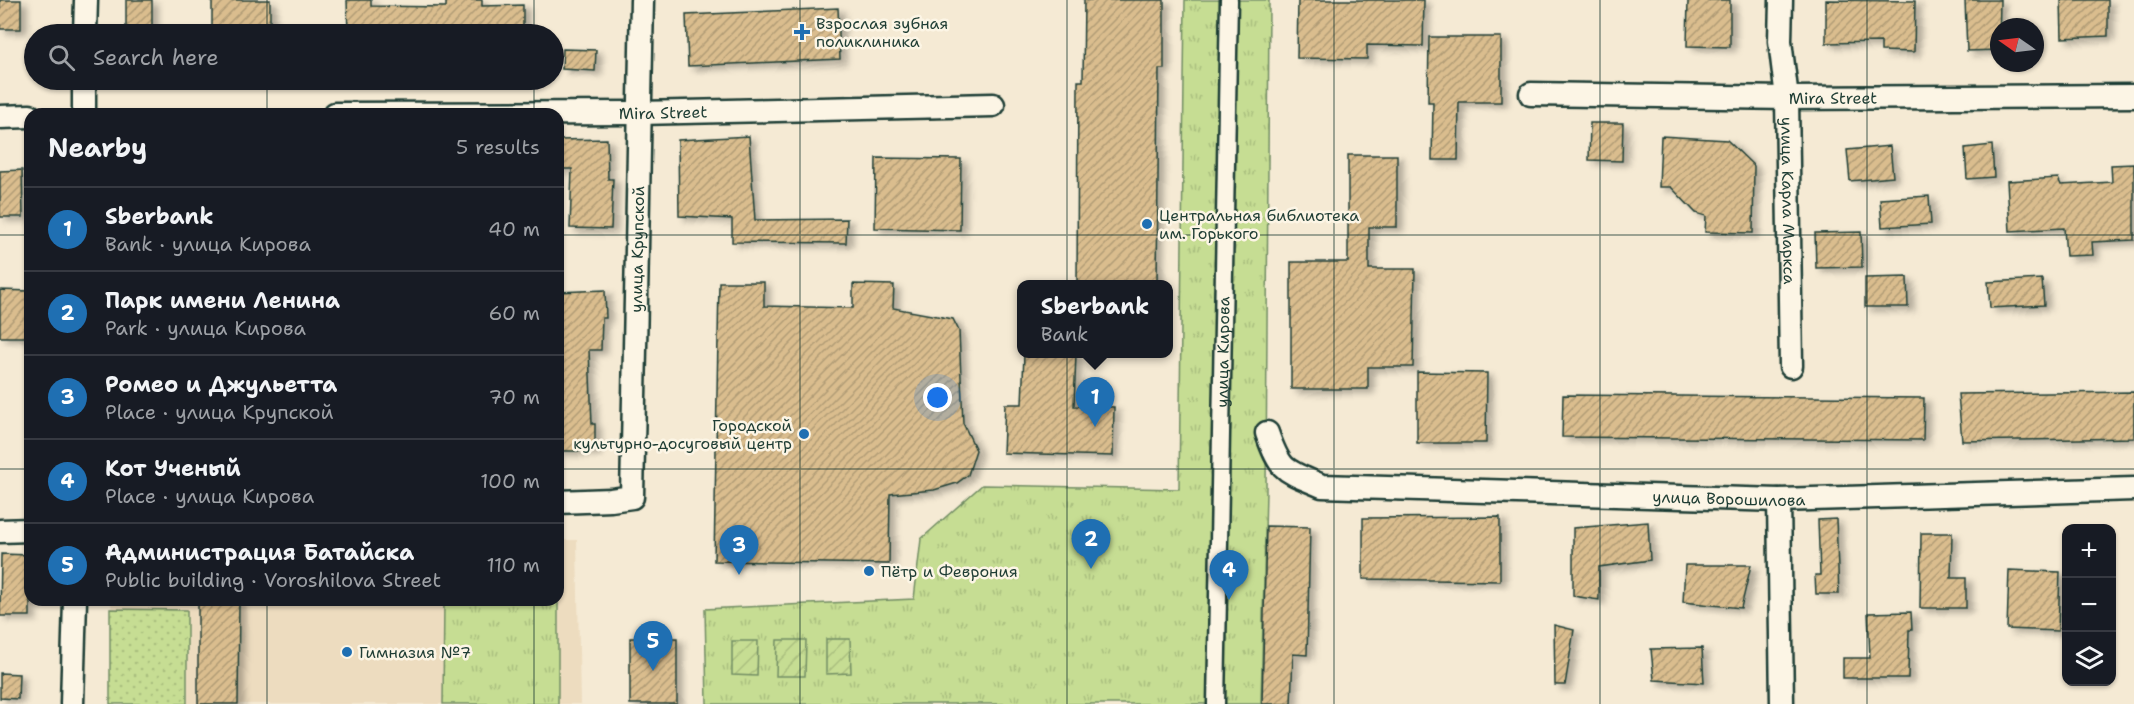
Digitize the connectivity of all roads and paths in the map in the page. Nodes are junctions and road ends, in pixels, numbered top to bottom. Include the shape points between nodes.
1 (86, 0) edge
2 (642, 0) edge
3 (1229, 0) edge
4 (1781, 0) edge
5 (85, 24) edge
6 (84, 90) edge
7 (1531, 94) dead end
8 (2134, 96) edge
9 (1787, 98) junction
10 (993, 105) dead end
11 (84, 108) edge
12 (564, 113) edge
13 (640, 113) junction
14 (24, 116) edge
15 (0, 117) edge
16 (1791, 366) dead end
17 (1267, 432) dead end
18 (2134, 489) edge
19 (1779, 500) junction
20 (564, 502) edge
21 (24, 530) edge
22 (0, 531) edge
23 (75, 606) edge
24 (72, 704) edge
25 (1216, 704) edge
26 (1782, 704) edge

1 - 5 street
2 - 13 street, улица Крупской
3 - 25 street, улица Кирова
4 - 9 street, улица Карла Маркса via 1780,41
6 - 11 street
7 - 9 street, Mira Street
8 - 9 street, Mira Street
9 - 16 street, улица Карла Маркса
10 - 13 street, Mira Street
12 - 13 street, Mira Street
13 - 20 street, улица Крупской via 632,497
14 - 15 street
17 - 19 street, улица Ворошилова via 1275,457 1286,471 1322,486
18 - 19 street, улица Ворошилова
19 - 26 street
21 - 22 street
23 - 24 street

